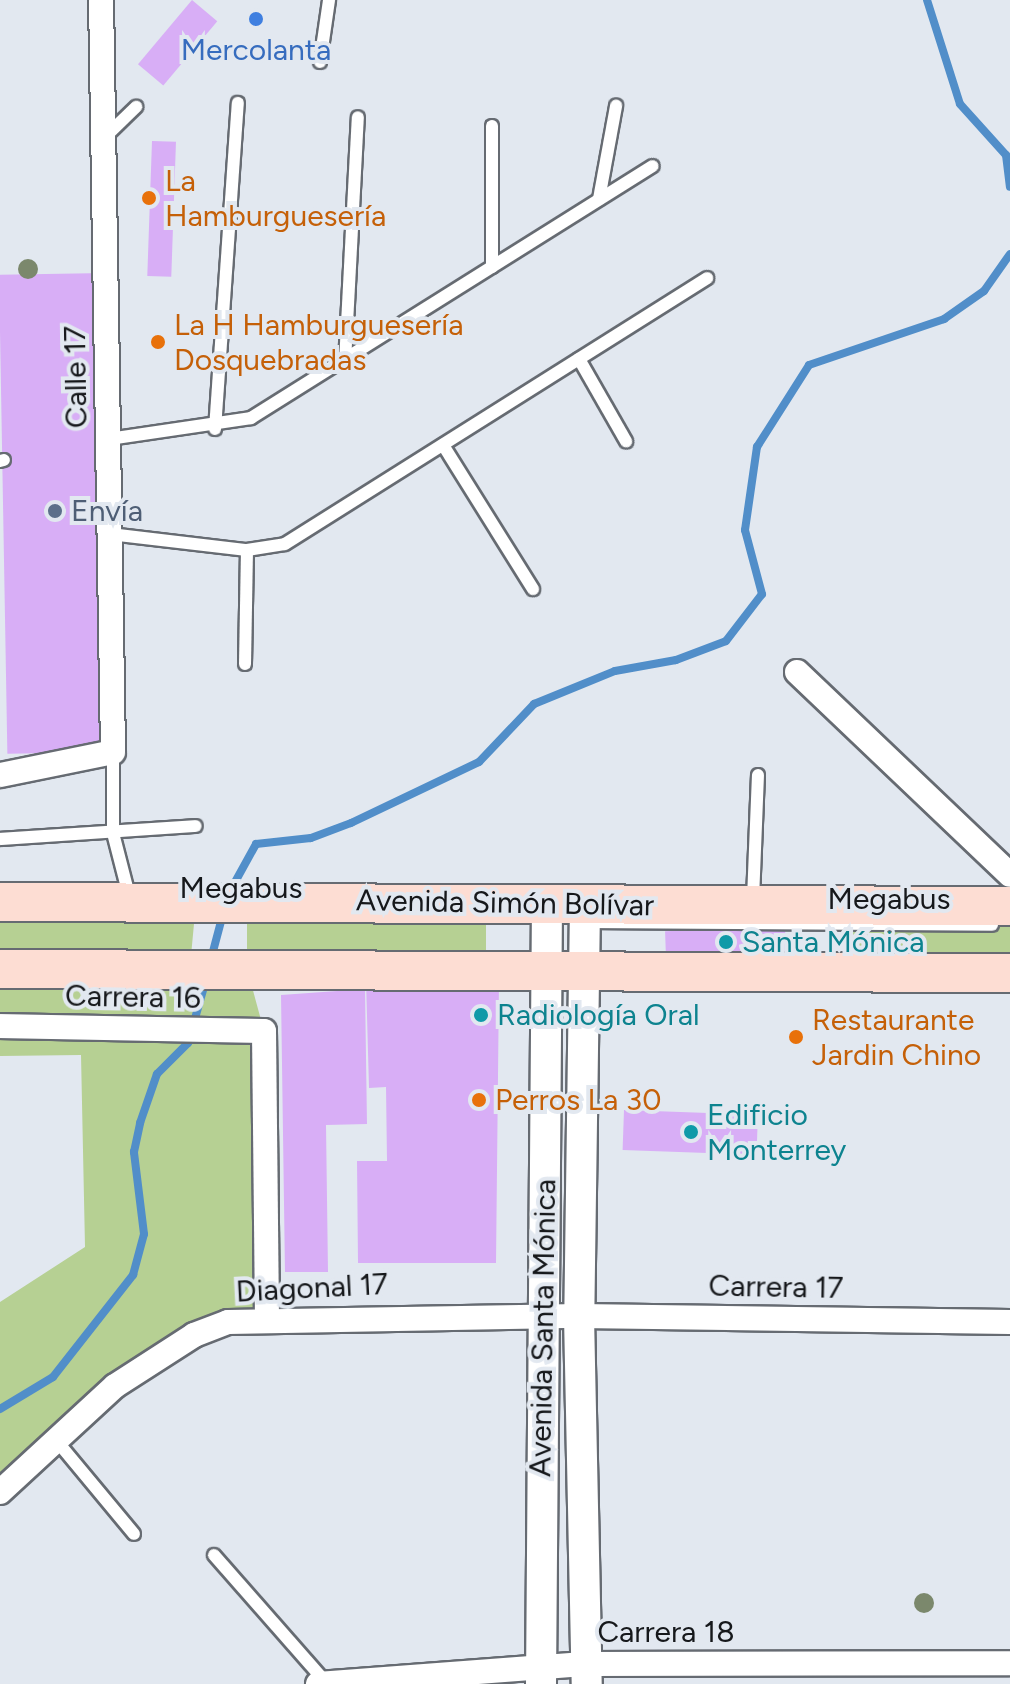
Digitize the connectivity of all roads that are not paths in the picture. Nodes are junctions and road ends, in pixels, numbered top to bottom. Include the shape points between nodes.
1 (101, 0) edge
2 (329, 0) edge
3 (320, 62) dead end
4 (238, 103) dead end
5 (616, 106) dead end
6 (136, 107) dead end
7 (358, 117) dead end
8 (492, 126) dead end
9 (104, 138) junction
10 (653, 166) dead end
11 (599, 199) junction
12 (492, 267) junction
13 (707, 278) dead end
14 (579, 359) junction
15 (345, 362) junction
16 (215, 429) junction
17 (109, 439) junction
18 (626, 441) dead end
19 (443, 445) junction
20 (110, 534) junction
21 (247, 550) junction
22 (533, 589) dead end
23 (245, 664) dead end
24 (797, 672) dead end
25 (113, 752) junction
26 (0, 775) edge
27 (758, 775) dead end
28 (196, 826) dead end
29 (113, 833) junction
30 (0, 839) edge
31 (1010, 875) edge
32 (131, 901) junction
33 (0, 902) edge
34 (753, 904) junction
35 (1010, 906) edge
36 (195, 907) junction
37 (547, 912) junction
38 (585, 914) junction
39 (0, 917) edge
40 (1010, 925) edge
41 (0, 952) edge
42 (1010, 956) edge
43 (190, 964) junction
44 (566, 964) junction
45 (0, 969) edge
46 (1010, 973) edge
47 (0, 1026) edge
48 (541, 1316) junction
49 (579, 1316) junction
50 (267, 1318) junction
51 (1010, 1322) edge
52 (56, 1440) junction
53 (0, 1492) edge
54 (134, 1534) dead end
55 (214, 1555) dead end
56 (1010, 1663) edge
57 (587, 1674) edge
58 (541, 1677) edge
59 (320, 1682) edge

1 - 9 street, Calle 17
2 - 3 lane
4 - 16 lane
5 - 11 lane
6 - 9 lane
7 - 15 lane
8 - 12 lane
9 - 17 street, Calle 17
10 - 11 lane
11 - 12 lane
12 - 15 lane
13 - 14 lane
14 - 18 lane
14 - 19 lane
15 - 16 lane via 251,418
16 - 17 lane
17 - 20 street, Calle 17
19 - 21 lane via 285,544
19 - 22 lane
20 - 21 lane
20 - 25 street, Calle 17
21 - 23 lane
24 - 31 street
25 - 26 street
25 - 29 lane
27 - 34 lane
28 - 29 lane
29 - 30 lane
29 - 32 lane
32 - 33 main road, Avenida Simón Bolívar
32 - 36 main road, Avenida Simón Bolívar
34 - 35 main road, Avenida Simón Bolívar
34 - 38 main road, Avenida Simón Bolívar
36 - 37 main road, Avenida Simón Bolívar
36 - 39 lane, Megabus
37 - 38 main road, Avenida Simón Bolívar
37 - 44 street
38 - 40 lane, Megabus
38 - 44 street
41 - 43 lane
42 - 44 lane, Megabus
43 - 44 main road
43 - 45 main road
44 - 46 main road
44 - 48 street, Avenida Santa Mónica
44 - 49 street, Avenida Santa Mónica
47 - 50 street, Carrera 16 via 264,1031
48 - 49 street, Carrera 17
48 - 50 street, Diagonal 17
48 - 58 street, Avenida Santa Mónica
49 - 51 street, Carrera 17
49 - 57 street, Avenida Santa Mónica
50 - 52 street, Diagonal 17 via 194,1335 115,1386
52 - 53 street, Diagonal 17
52 - 54 lane
55 - 59 lane
56 - 57 street, Carrera 18
57 - 58 street, Carrera 18
58 - 59 street, Carrera 18

